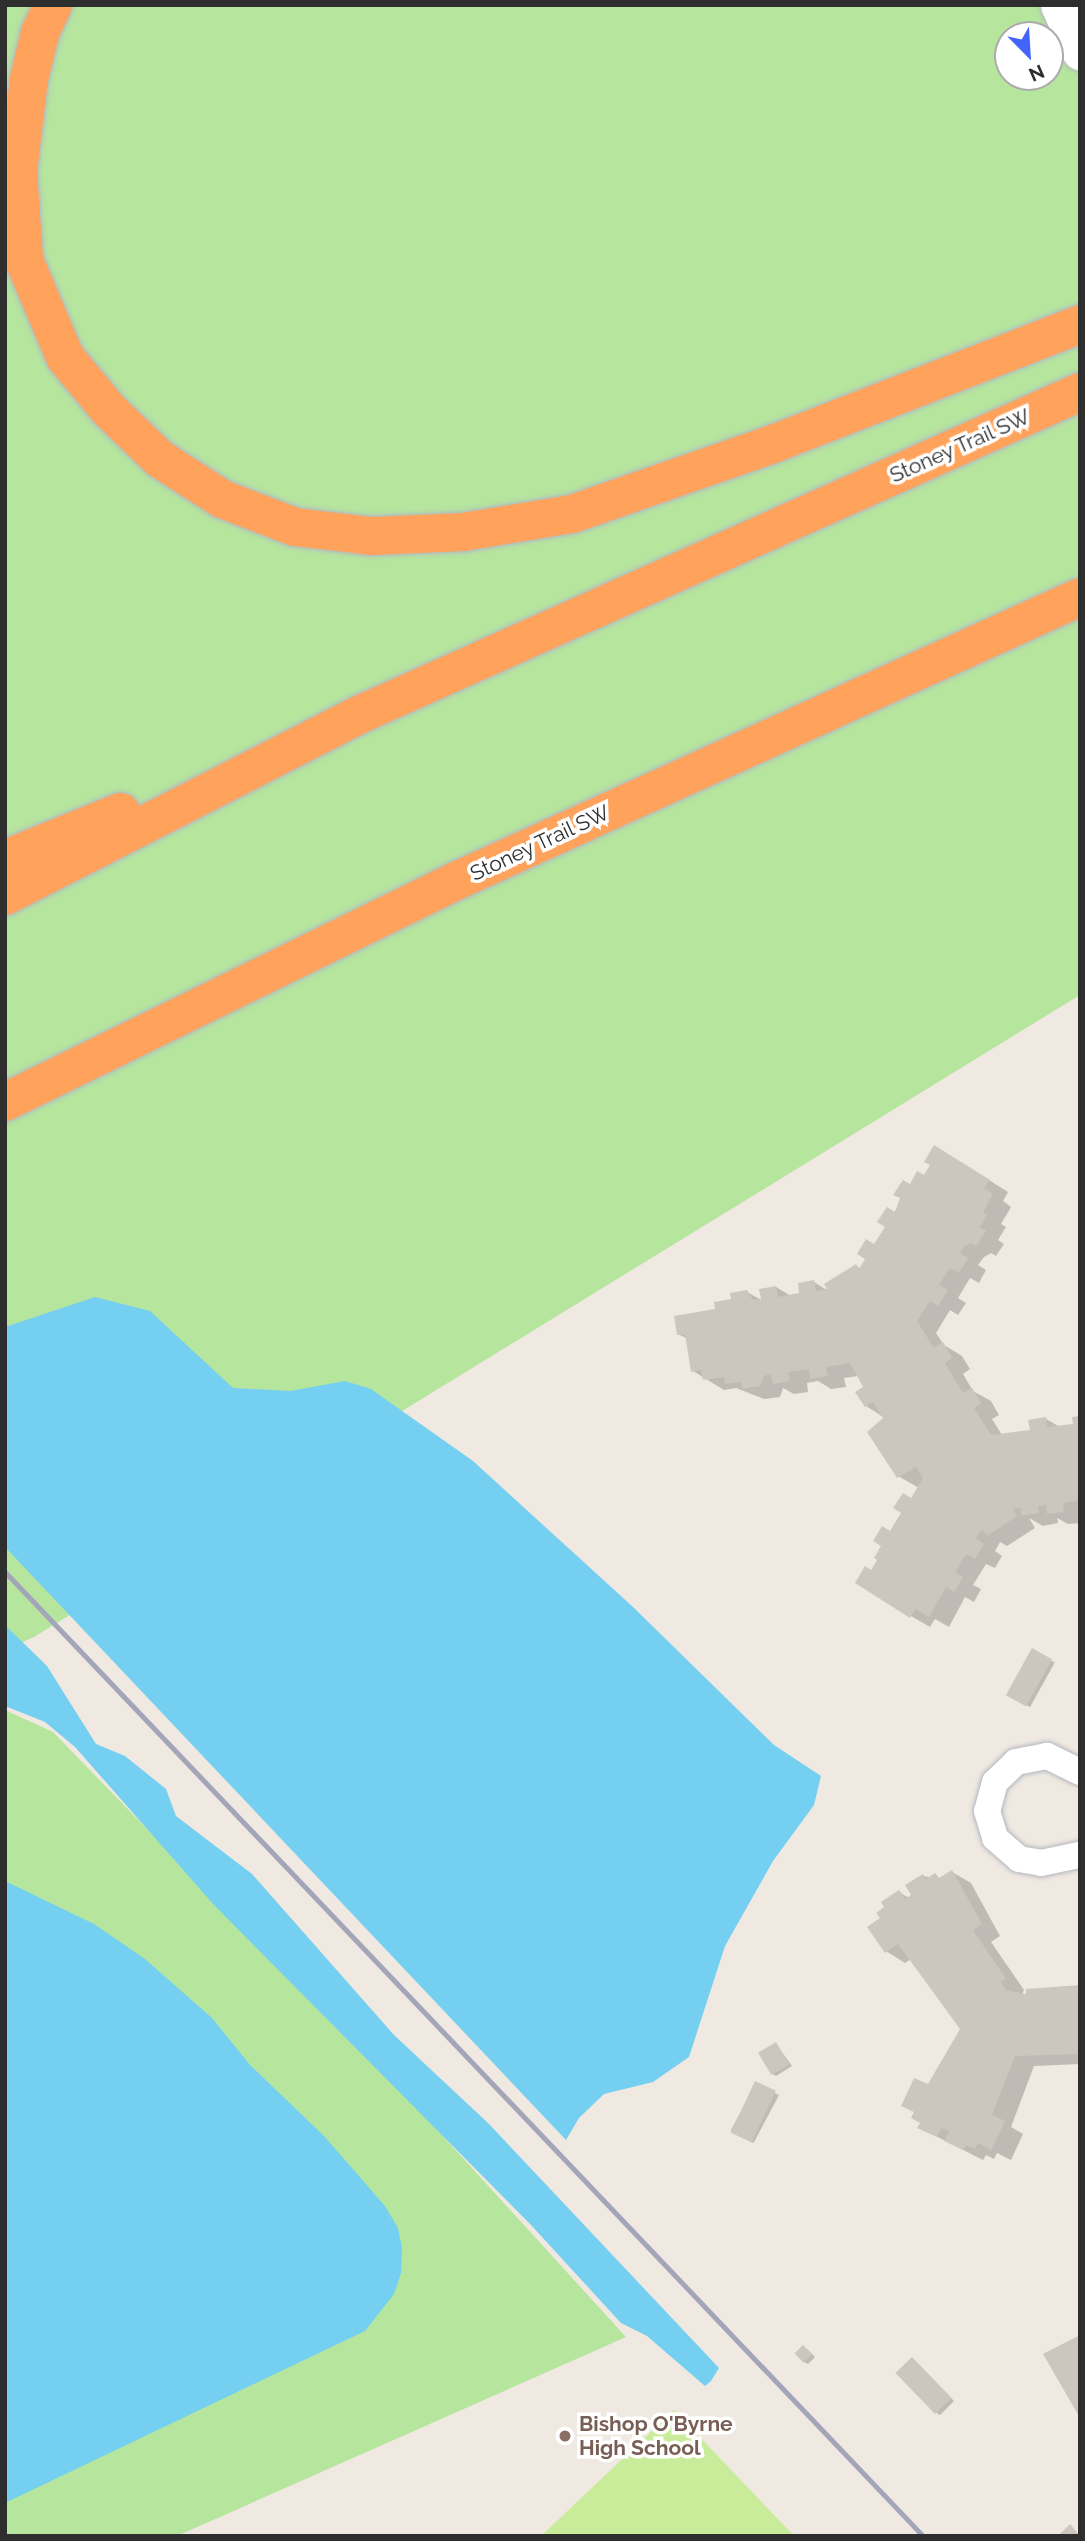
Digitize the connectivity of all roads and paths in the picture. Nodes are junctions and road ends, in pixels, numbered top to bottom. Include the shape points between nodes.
1 (53, 5) edge
2 (1059, 5) edge
3 (1080, 51) edge
4 (1080, 324) edge
5 (1080, 392) edge
6 (1080, 597) edge
7 (363, 713) junction
8 (5, 859) edge
9 (5, 896) edge
10 (5, 1102) edge
11 (1080, 1772) edge
12 (1080, 1855) edge

1 - 4 highway via 40,33 29,79 18,171 24,260 59,346 109,410 160,459 222,499 296,527 372,536 463,532 572,514 773,444
2 - 3 main road
5 - 7 highway, Stoney Trail SW
6 - 10 highway, Stoney Trail SW via 458,880
7 - 8 highway
7 - 9 highway, Stoney Trail SW
11 - 12 street via 1047,1756 1016,1762 995,1782 988,1811 995,1838 1019,1858 1041,1863

